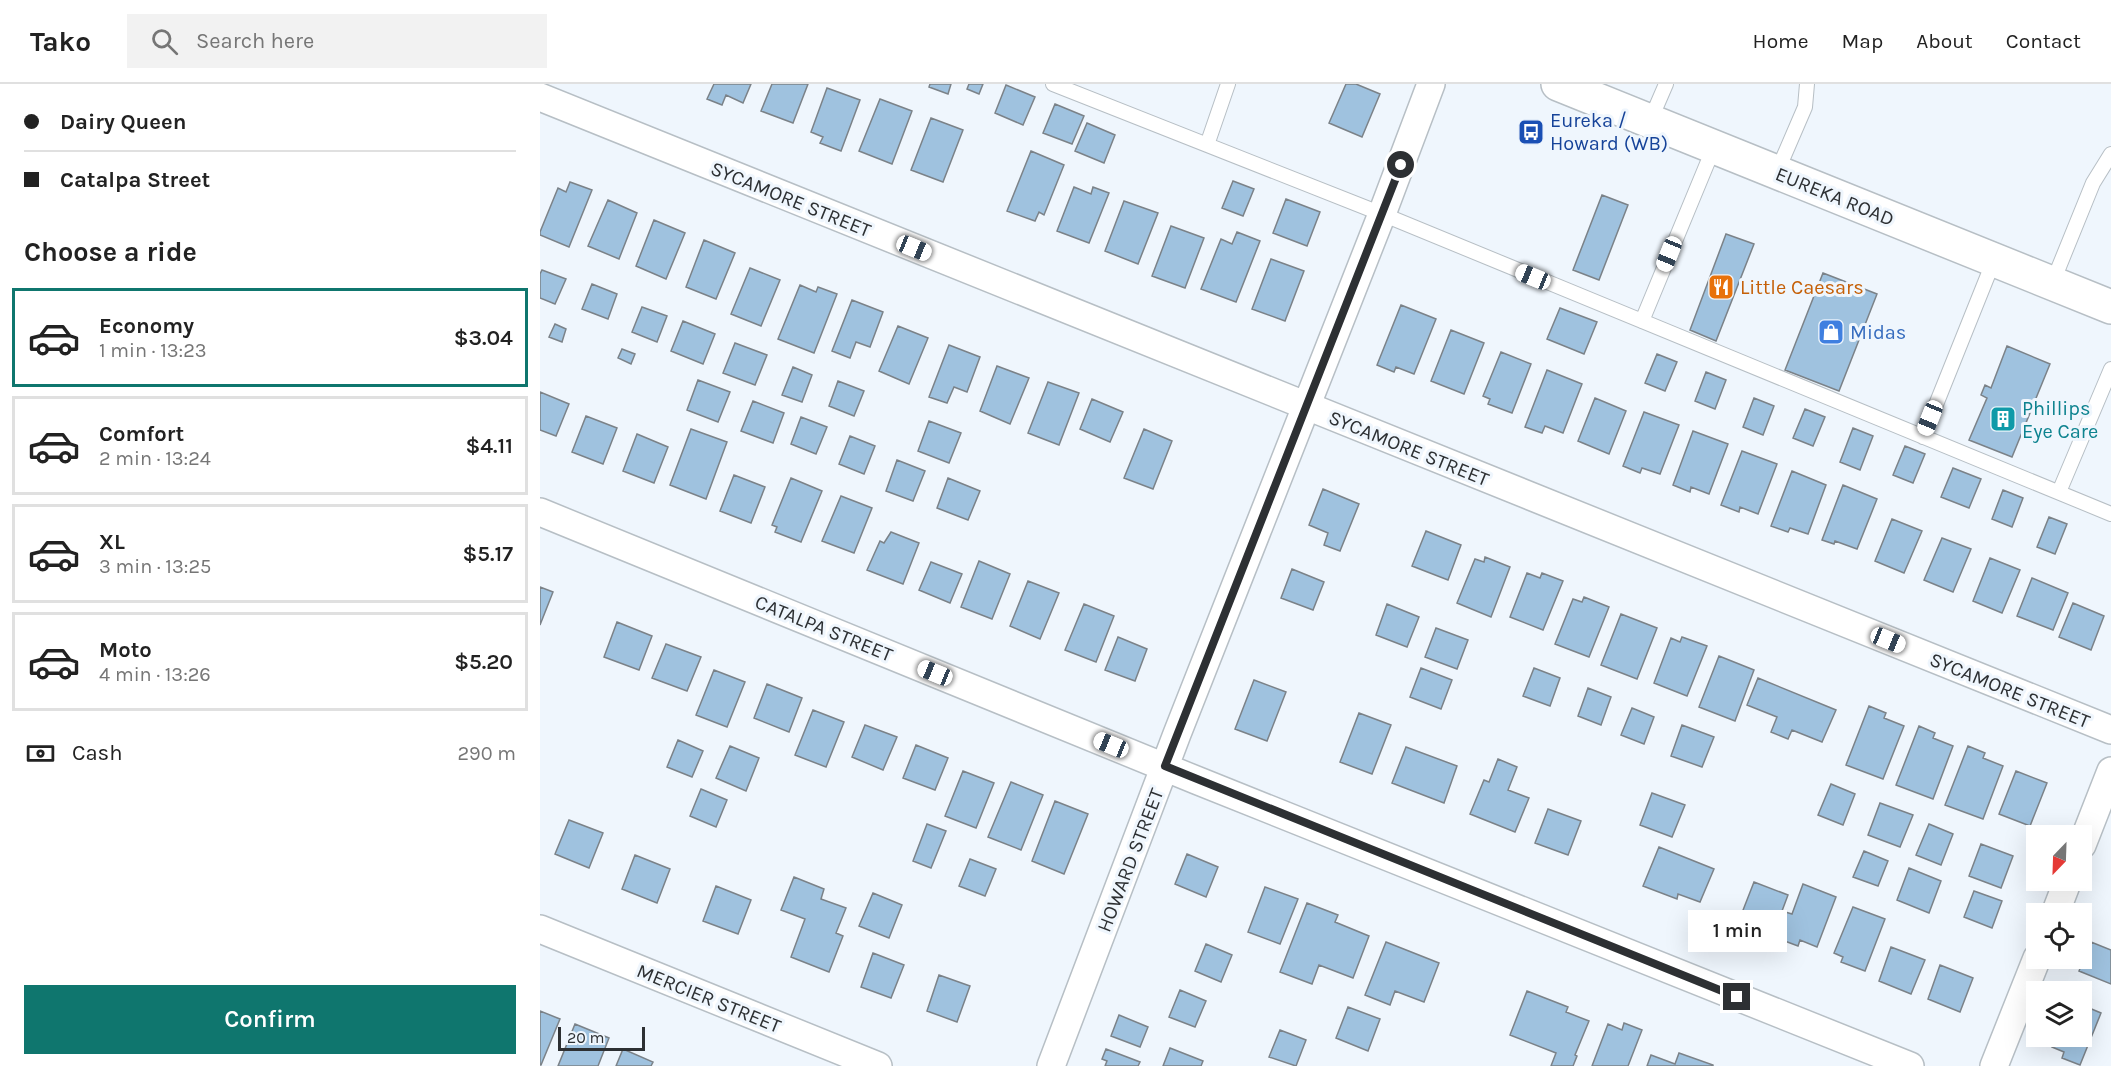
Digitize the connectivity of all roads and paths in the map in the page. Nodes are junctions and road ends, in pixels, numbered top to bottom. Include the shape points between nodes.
1 (1053, 84) edge
2 (1227, 84) edge
3 (1431, 84) edge
4 (1558, 84) edge
5 (1666, 84) edge
6 (1807, 84) edge
7 (1078, 89) edge
8 (540, 97) edge
9 (1650, 121) junction
10 (1207, 145) junction
11 (1714, 147) junction
12 (2111, 154) edge
13 (1777, 172) junction
14 (1382, 214) junction
15 (1994, 260) junction
16 (2052, 284) junction
17 (2111, 307) edge
18 (1642, 321) junction
19 (2111, 369) edge
20 (1306, 406) junction
21 (1923, 437) junction
22 (2059, 492) junction
23 (540, 512) edge
24 (2111, 514) edge
25 (2111, 730) edge
26 (1165, 766) junction
27 (2111, 771) edge
28 (2090, 825) edge
29 (540, 929) edge
30 (2033, 969) edge
31 (878, 1066) edge
32 (1051, 1066) edge
33 (1910, 1066) edge
34 (1994, 1066) edge

1 - 7 lane
2 - 10 lane
3 - 14 street, HOWARD STREET
4 - 9 main road, EUREKA ROAD
5 - 9 lane
6 - 13 lane via 1804,107
7 - 10 lane
8 - 20 street, SYCAMORE STREET
9 - 11 main road, EUREKA ROAD
10 - 14 lane
11 - 13 main road, EUREKA ROAD
11 - 18 lane
12 - 16 lane via 2094,183
13 - 15 main road, EUREKA ROAD
14 - 18 lane
14 - 20 street, HOWARD STREET
15 - 16 main road, EUREKA ROAD
15 - 21 lane
16 - 17 main road, EUREKA ROAD
18 - 21 lane
19 - 22 lane
20 - 25 street, SYCAMORE STREET
20 - 26 street, HOWARD STREET
21 - 22 lane
22 - 24 lane
23 - 26 street, CATALPA STREET
26 - 32 street, HOWARD STREET
26 - 33 street, CATALPA STREET
27 - 28 street
29 - 31 street, MERCIER STREET
30 - 34 street

